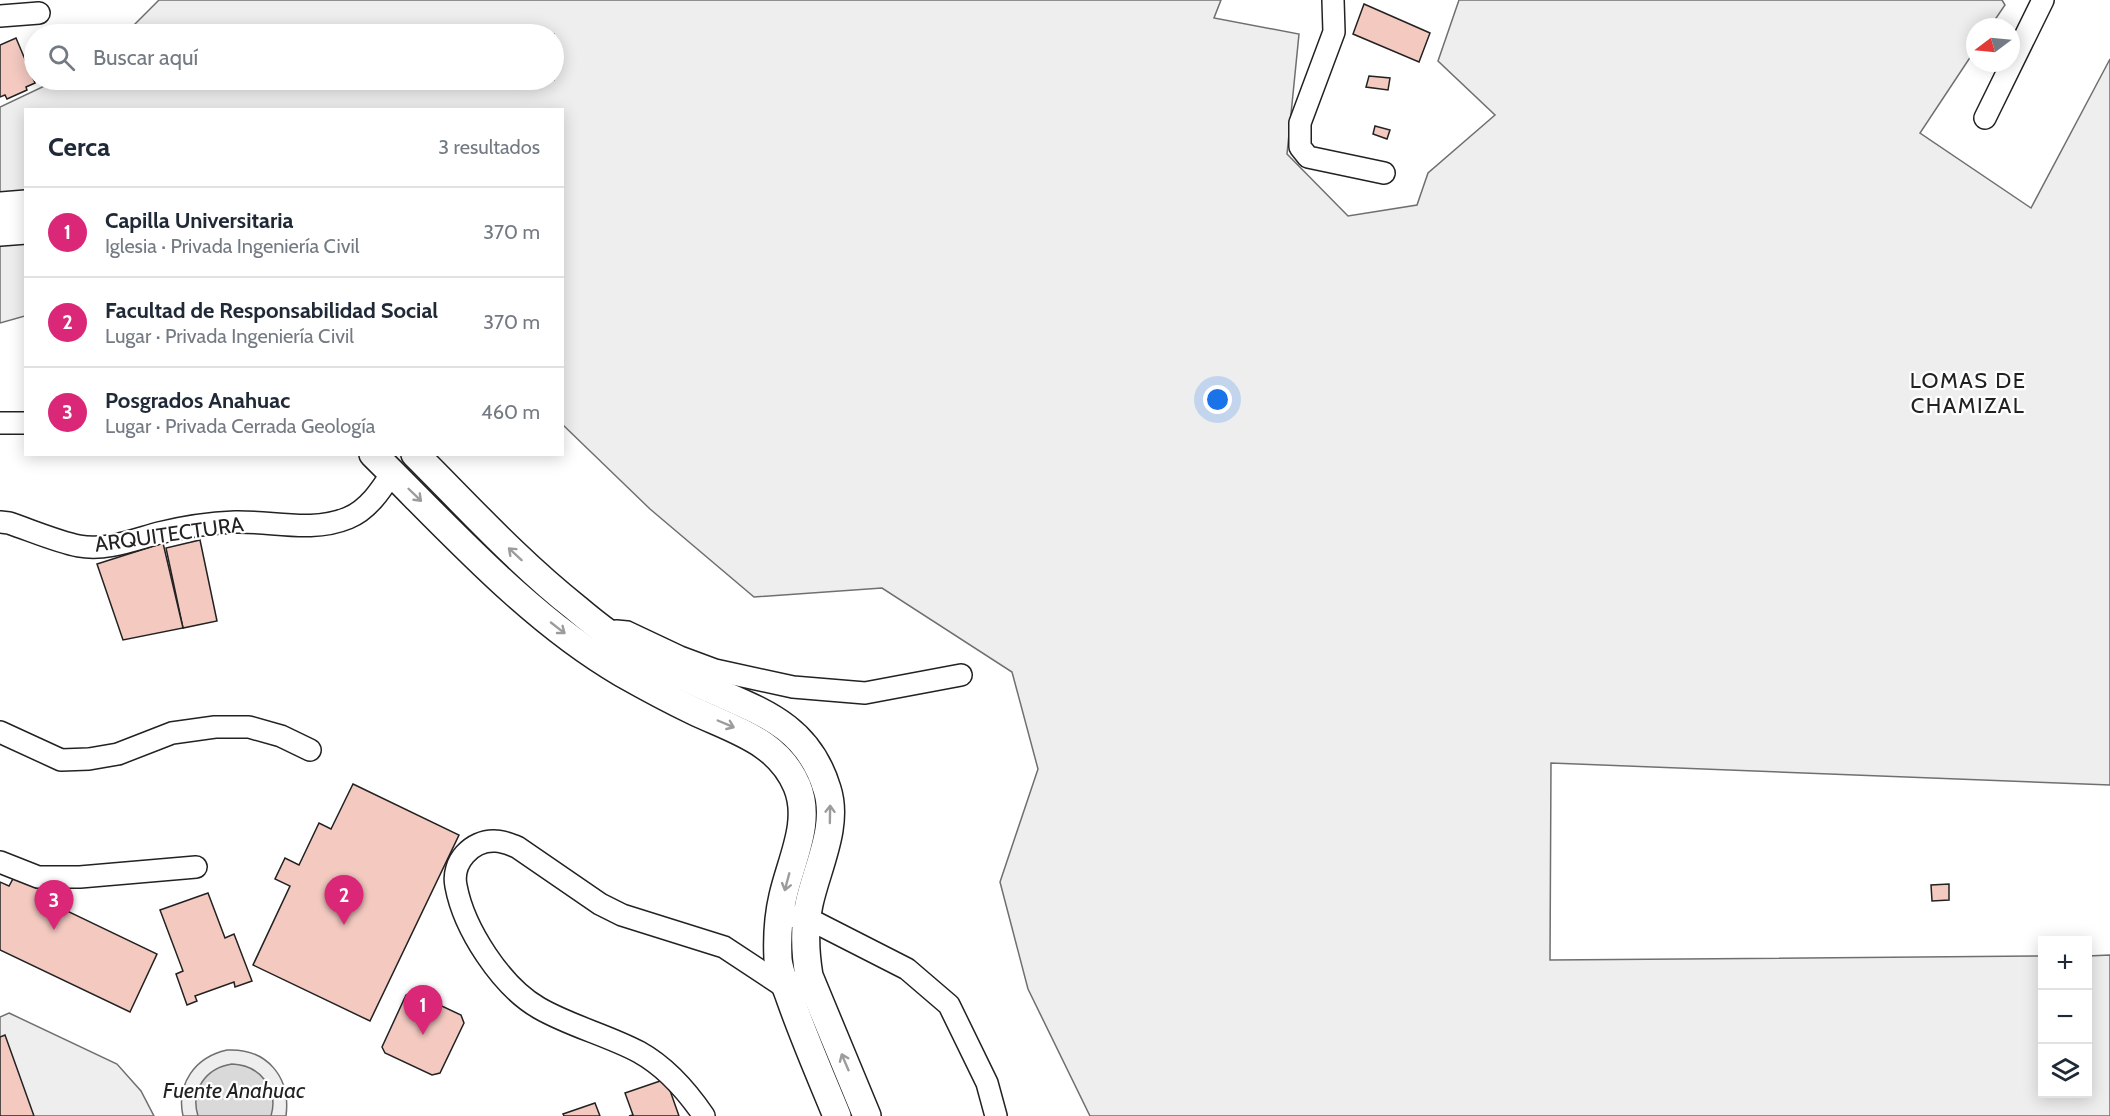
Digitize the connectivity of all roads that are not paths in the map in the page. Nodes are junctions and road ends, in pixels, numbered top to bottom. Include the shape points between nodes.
1 (1333, 0) edge
2 (2043, 0) edge
3 (39, 13) dead end
4 (0, 16) edge
5 (1985, 118) dead end
6 (1384, 172) dead end
7 (24, 190) edge
8 (0, 192) edge
9 (24, 204) edge
10 (0, 206) edge
11 (24, 230) edge
12 (0, 232) edge
13 (0, 423) edge
14 (24, 423) edge
15 (375, 456) edge
16 (418, 456) edge
17 (392, 473) junction
18 (0, 522) edge
19 (607, 634) junction
20 (962, 675) dead end
21 (0, 732) edge
22 (310, 750) dead end
23 (0, 862) edge
24 (196, 867) dead end
25 (779, 915) junction
26 (807, 918) junction
27 (798, 982) junction
28 (704, 1116) edge
29 (837, 1116) edge
30 (867, 1116) edge
31 (996, 1116) edge

1 - 6 street via 1334,32 1300,123 1300,147 1308,157
2 - 5 street
3 - 4 street
7 - 8 main road
9 - 10 main road
11 - 12 main road
13 - 14 street
15 - 17 main road
19 -> 16 main road via 510,550
17 - 18 street, ARQUITECTURA via 366,507 350,518 329,524 235,522 171,531 114,545 79,546
17 -> 25 main road via 527,603 583,647 656,692 748,734 780,759 796,784 803,820
19 - 20 street via 627,632 715,670 794,687 865,693
26 -> 19 main road via 831,823 828,790 812,757 789,730 761,710 669,669
21 - 22 street via 61,760 118,754 172,733 214,727 249,727
23 - 24 street via 38,877
25 - 26 street
25 - 27 main road via 778,963
26 - 27 main road via 806,948
26 - 31 street via 907,969 949,1005 987,1083
27 - 28 street via 723,946 622,915 504,842 494,840 476,845 462,858 455,876 456,886 471,928 515,989 538,1008 640,1052 660,1066
27 - 29 main road via 801,1029
30 -> 27 main road

